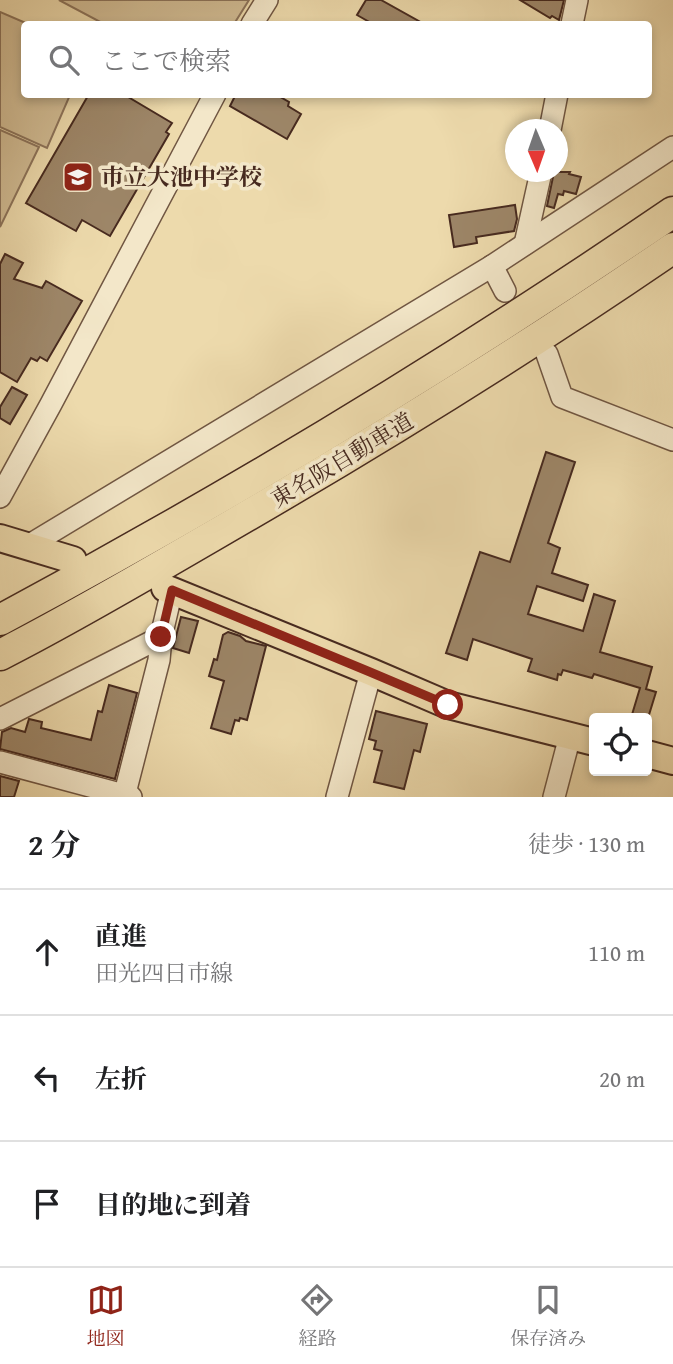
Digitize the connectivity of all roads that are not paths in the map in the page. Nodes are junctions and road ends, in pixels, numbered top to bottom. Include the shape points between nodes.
1 (267, 0) edge
2 (577, 0) edge
3 (254, 21) edge
4 (573, 21) edge
5 (213, 98) edge
6 (556, 98) edge
7 (552, 119) edge
8 (673, 147) edge
9 (539, 182) edge
10 (673, 212) edge
11 (525, 244) junction
12 (673, 248) edge
13 (492, 266) junction
14 (505, 291) dead end
15 (547, 354) dead end
16 (673, 440) edge
17 (0, 497) edge
18 (0, 538) edge
19 (28, 546) junction
20 (73, 560) dead end
21 (168, 589) joint
22 (0, 620) edge
23 (161, 637) junction
24 (0, 656) edge
25 (370, 672) junction
26 (0, 719) edge
27 (582, 739) edge
28 (652, 755) edge
29 (673, 761) edge
30 (0, 762) edge
31 (126, 796) edge
32 (337, 797) edge
33 (554, 797) edge

1 - 3 street
2 - 4 street
5 - 17 street
6 - 7 street
8 - 11 street
9 - 11 street
10 - 22 highway, 東名阪自動車道 via 411,384
11 - 13 street
12 - 24 highway, 東名阪自動車道 via 427,409
13 - 14 street
13 - 19 street
15 - 16 street via 562,397
18 - 19 main road
19 - 20 main road
21 - 23 street
21 - 25 main road
23 - 26 street
23 - 31 street
25 - 27 main road via 448,705
25 - 32 street
27 - 33 street
28 - 29 main road
30 - 31 street

